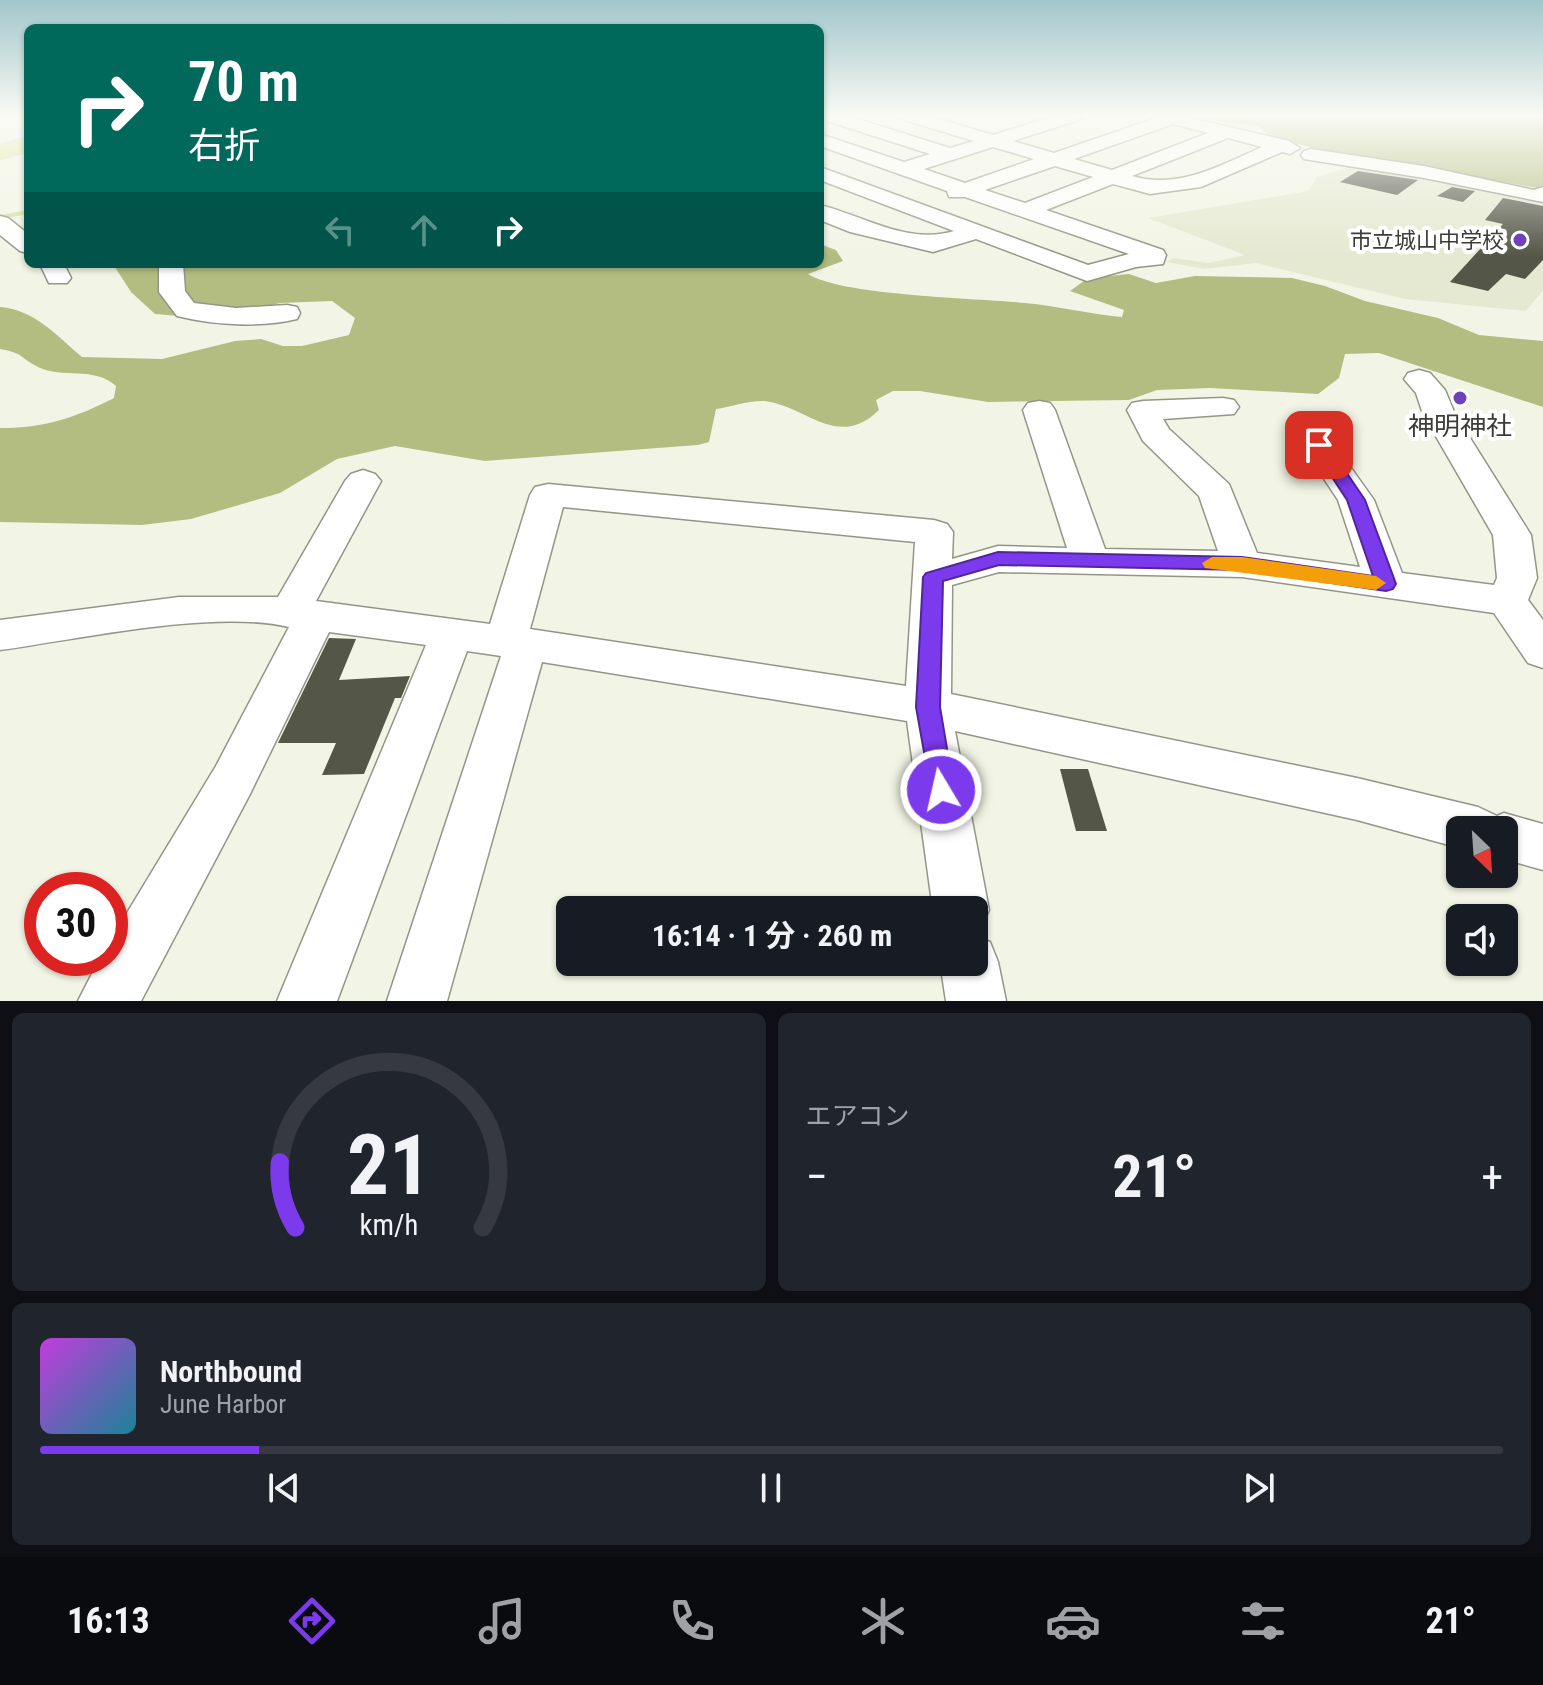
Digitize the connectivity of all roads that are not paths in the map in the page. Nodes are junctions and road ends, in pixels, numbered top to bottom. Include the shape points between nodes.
1 (886, 163) edge
2 (924, 163) edge
3 (1043, 163) edge
4 (1066, 163) edge
5 (1149, 163) edge
6 (1244, 163) edge
7 (1294, 163) edge
8 (1362, 163) edge
9 (1241, 164) junction
10 (904, 169) junction
11 (824, 176) edge
12 (1112, 177) junction
13 (1537, 189) edge
14 (965, 190) junction
15 (913, 208) junction
16 (1025, 211) junction
17 (824, 214) edge
18 (24, 223) edge
19 (1, 225) edge
20 (978, 231) junction
21 (24, 243) edge
22 (171, 268) edge
23 (287, 313) dead end
24 (1419, 379) dead end
25 (1223, 407) dead end
26 (1039, 410) dead end
27 (1303, 423) dead end
28 (363, 481) dead end
29 (1528, 537) edge
30 (1090, 560) junction
31 (1242, 564) junction
32 (933, 577) junction
33 (1386, 584) junction
34 (1507, 601) junction
35 (302, 614) junction
36 (452, 634) junction
37 (0, 635) edge
38 (516, 642) junction
39 (1543, 652) edge
40 (928, 707) junction
41 (1446, 822) edge
42 (1518, 840) edge
43 (1543, 847) edge
44 (959, 896) edge
45 (972, 976) edge
46 (108, 1001) edge
47 (307, 1001) edge
48 (417, 1001) edge
49 (976, 1001) edge

1 - 10 street
2 - 10 street
3 - 14 street
4 - 12 street
5 - 12 street
6 - 9 street
7 - 9 street via 1280,169
8 - 13 street via 1539,197
9 - 12 street via 1201,181 1158,188
10 - 14 street
11 - 15 street
12 - 16 street
14 - 15 street
14 - 16 street
15 - 20 street
16 - 20 street via 1154,259 1087,273
17 - 20 street via 933,245
18 - 19 street
19 - 21 street
22 - 23 street via 172,292 186,310 236,316
24 - 29 street
25 - 31 street via 1143,410 1155,434 1216,492
26 - 30 street
27 - 33 street via 1356,500
28 - 35 street
29 - 34 street
30 - 31 street
30 - 32 street via 998,559
31 - 33 street
32 - 38 street via 934,532 548,495
32 - 40 street
33 - 34 street
34 - 39 street
35 - 36 street
35 - 37 street via 179,611
35 - 46 street via 233,780
36 - 38 street
36 - 47 street
38 - 40 street
38 - 48 street
40 - 41 street
40 - 44 street
42 - 43 street
45 - 49 street

